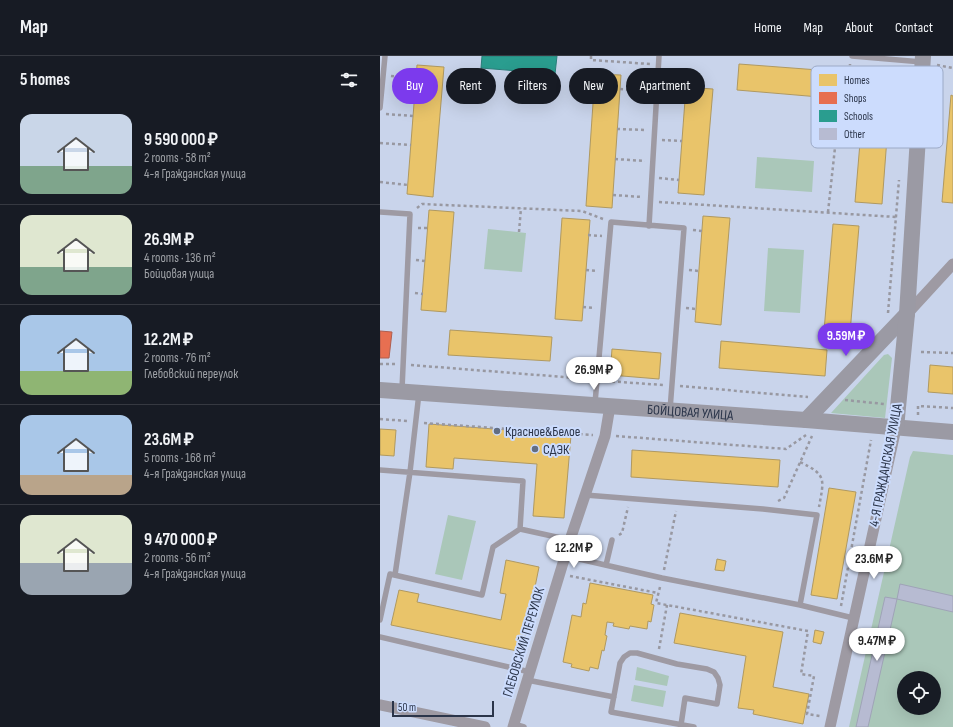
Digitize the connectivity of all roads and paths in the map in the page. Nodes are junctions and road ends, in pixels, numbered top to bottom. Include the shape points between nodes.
1 (385, 56) edge
2 (591, 56) edge
3 (659, 56) edge
4 (852, 56) edge
5 (923, 59) edge
6 (659, 64) junction
7 (943, 66) edge
8 (659, 68) edge
9 (953, 68) edge
10 (383, 75) junction
11 (392, 76) edge
12 (620, 89) dead end
13 (626, 90) edge
14 (656, 104) edge
15 (380, 108) edge
16 (380, 113) edge
17 (413, 116) dead end
18 (617, 129) dead end
19 (655, 131) junction
20 (654, 139) junction
21 (682, 141) dead end
22 (380, 143) edge
23 (411, 145) dead end
24 (835, 148) edge
25 (917, 148) edge
26 (615, 159) dead end
27 (653, 162) junction
28 (652, 177) junction
29 (899, 178) dead end
30 (679, 180) dead end
31 (380, 182) edge
32 (408, 185) dead end
33 (613, 195) dead end
34 (650, 199) junction
35 (521, 208) junction
36 (380, 212) edge
37 (828, 212) junction
38 (410, 214) junction
39 (896, 217) junction
40 (611, 222) junction
41 (649, 226) junction
42 (518, 232) dead end
43 (953, 264) edge
44 (907, 314) junction
45 (888, 316) dead end
46 (921, 352) dead end
47 (953, 353) edge
48 (380, 364) edge
49 (402, 364) junction
50 (597, 380) junction
51 (672, 386) junction
52 (380, 390) edge
53 (402, 392) junction
54 (419, 393) junction
55 (814, 397) dead end
56 (844, 400) dead end
57 (886, 404) dead end
58 (602, 405) junction
59 (953, 408) edge
60 (670, 410) junction
61 (918, 415) dead end
62 (380, 420) edge
63 (416, 422) junction
64 (805, 427) junction
65 (896, 428) junction
66 (953, 432) edge
67 (605, 436) junction
68 (812, 436) dead end
69 (871, 440) dead end
70 (800, 462) junction
71 (380, 470) edge
72 (410, 472) junction
73 (585, 495) junction
74 (630, 499) junction
75 (678, 502) junction
76 (763, 509) junction
77 (817, 515) junction
78 (520, 528) junction
79 (570, 540) junction
80 (612, 540) joint
81 (566, 556) junction
82 (606, 565) junction
83 (395, 575) junction
84 (569, 576) dead end
85 (662, 578) junction
86 (658, 593) junction
87 (667, 605) junction
88 (800, 605) junction
89 (840, 615) junction
90 (853, 618) junction
91 (380, 620) edge
92 (380, 637) edge
93 (657, 659) junction
94 (529, 676) junction
95 (614, 697) junction
96 (380, 705) edge
97 (820, 716) dead end
98 (681, 724) junction
99 (517, 726) edge
100 (485, 727) edge
101 (694, 727) edge
102 (830, 727) edge

1 - 10 lane
2 - 6 path via 591,60
3 - 6 lane
4 - 5 lane
6 - 8 lane
7 - 9 path
10 - 11 path
10 - 15 lane
12 - 13 path
14 - 19 lane
16 - 17 path
18 - 19 path
19 - 20 lane
20 - 21 path
20 - 27 lane
22 - 23 path
24 - 37 path
25 - 44 street, 4-Я ГРАЖДАНСКАЯ УЛИЦА
26 - 27 path
27 - 28 lane
28 - 30 path
28 - 34 lane
29 - 39 path
31 - 32 path
33 - 34 path
34 - 37 path
34 - 41 lane
35 - 38 path via 422,204
35 - 40 path via 582,211
35 - 42 path
36 - 38 lane
37 - 39 path
38 - 49 lane
39 - 45 path
40 - 41 lane
40 - 50 lane
41 - 51 lane via 684,228
43 - 44 street
44 - 64 street
44 - 65 street, 4-Я ГРАЖДАНСКАЯ УЛИЦА
46 - 47 path
48 - 49 path
49 - 50 path
49 - 53 lane
50 - 51 path
50 - 58 lane
51 - 55 path
51 - 60 lane
52 - 53 street, БОЙЦОВАЯ УЛИЦА
53 - 54 street, БОЙЦОВАЯ УЛИЦА
54 - 58 street, БОЙЦОВАЯ УЛИЦА
54 - 63 lane
56 - 57 path
58 - 60 street, БОЙЦОВАЯ УЛИЦА
58 - 67 street, ГЛЕБОВСКИЙ ПЕРЕУЛОК
59 - 61 path via 918,406
60 - 64 street, БОЙЦОВАЯ УЛИЦА
62 - 63 path
63 - 67 path
63 - 72 lane
64 - 65 street, БОЙЦОВАЯ УЛИЦА
64 - 67 path via 786,449
65 - 66 street, БОЙЦОВАЯ УЛИЦА
65 - 90 street, 4-Я ГРАЖДАНСКАЯ УЛИЦА
67 - 73 street, ГЛЕБОВСКИЙ ПЕРЕУЛОК
68 - 70 path
69 - 89 path
70 - 76 path via 784,498
70 - 77 path via 814,469 820,475 823,484
71 - 72 lane
72 - 78 lane via 523,481
72 - 83 lane
73 - 74 lane
73 - 79 street, ГЛЕБОВСКИЙ ПЕРЕУЛОК
74 - 75 lane
74 - 80 path via 622,533
75 - 76 lane
75 - 85 path
76 - 77 lane
77 - 88 lane
78 - 79 lane
78 - 83 lane via 493,547 482,595
79 - 81 street, ГЛЕБОВСКИЙ ПЕРЕУЛОК
80 - 82 lane
81 - 82 lane
81 - 94 street, ГЛЕБОВСКИЙ ПЕРЕУЛОК
82 - 85 lane
83 - 91 lane via 390,574
84 - 86 path
85 - 86 path
85 - 88 lane
86 - 87 path via 656,603
87 - 93 path
87 - 97 path via 808,631 801,674 814,676 807,714
88 - 89 lane
89 - 90 lane
90 - 102 street, 4-Я ГРАЖДАНСКАЯ УЛИЦА
92 - 94 lane
93 - 95 lane via 637,653 624,657 620,663
93 - 98 lane via 707,669 714,672 718,678 720,685 717,704 685,698
94 - 95 lane
94 - 99 street, ГЛЕБОВСКИЙ ПЕРЕУЛОК
95 - 98 lane via 611,712
96 - 100 street
98 - 101 lane

